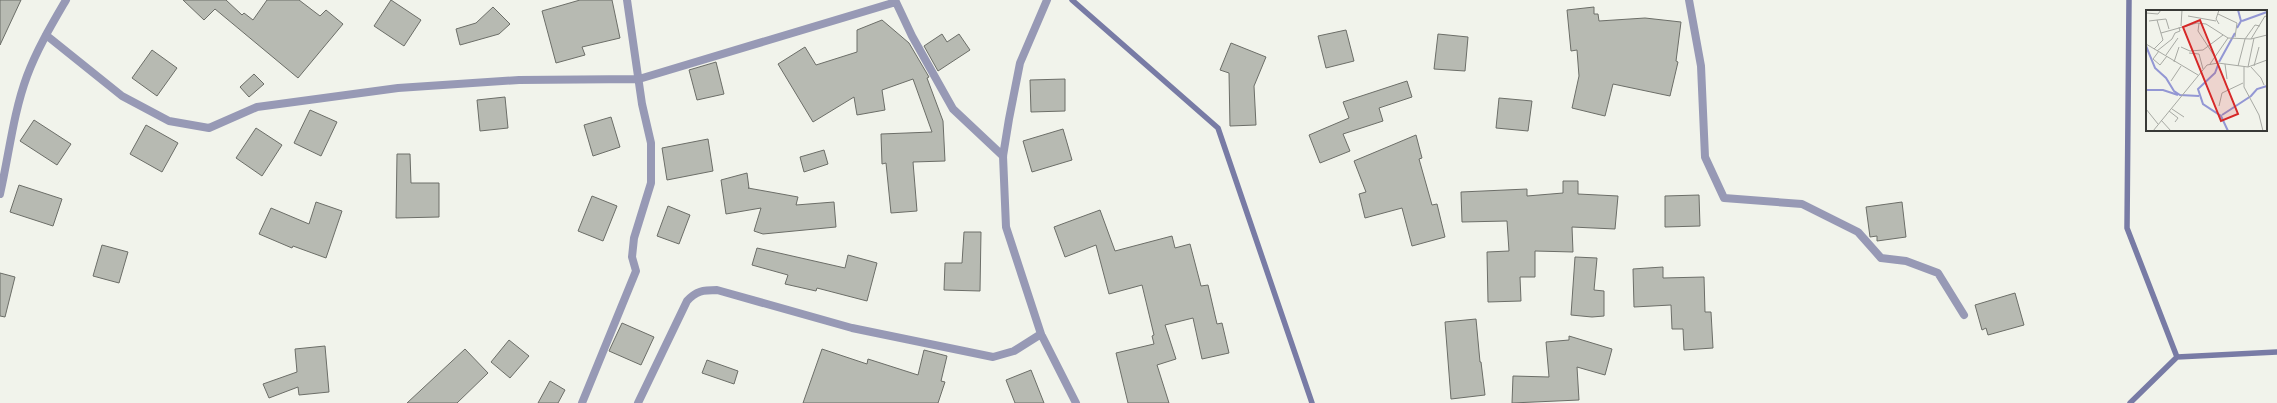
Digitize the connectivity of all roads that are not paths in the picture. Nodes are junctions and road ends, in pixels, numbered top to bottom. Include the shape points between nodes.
1 (66, 0) edge
2 (627, 0) edge
3 (1047, 0) edge
4 (1689, 0) edge
5 (895, 1) edge
6 (46, 35) junction
7 (639, 79) junction
8 (1003, 156) junction
9 (0, 194) edge
10 (1964, 315) dead end
11 (1041, 334) junction
12 (582, 403) edge
13 (638, 403) edge
14 (1076, 403) edge

1 - 6 street
2 - 7 street
3 - 8 street via 1020,63
4 - 10 street via 1701,66 1705,158 1724,198 1802,204 1858,232 1881,258 1906,260 1938,273
5 - 7 street
5 - 8 street via 953,109
6 - 7 street via 122,96 169,121 209,128 257,107 398,88 519,80
6 - 9 street via 27,76 15,117
7 - 12 street via 651,143 651,183 634,238 632,257 636,271
8 - 11 street via 1006,227
11 - 13 street via 1014,351 993,357 852,328 717,290 704,290 695,292 687,301
11 - 14 street

